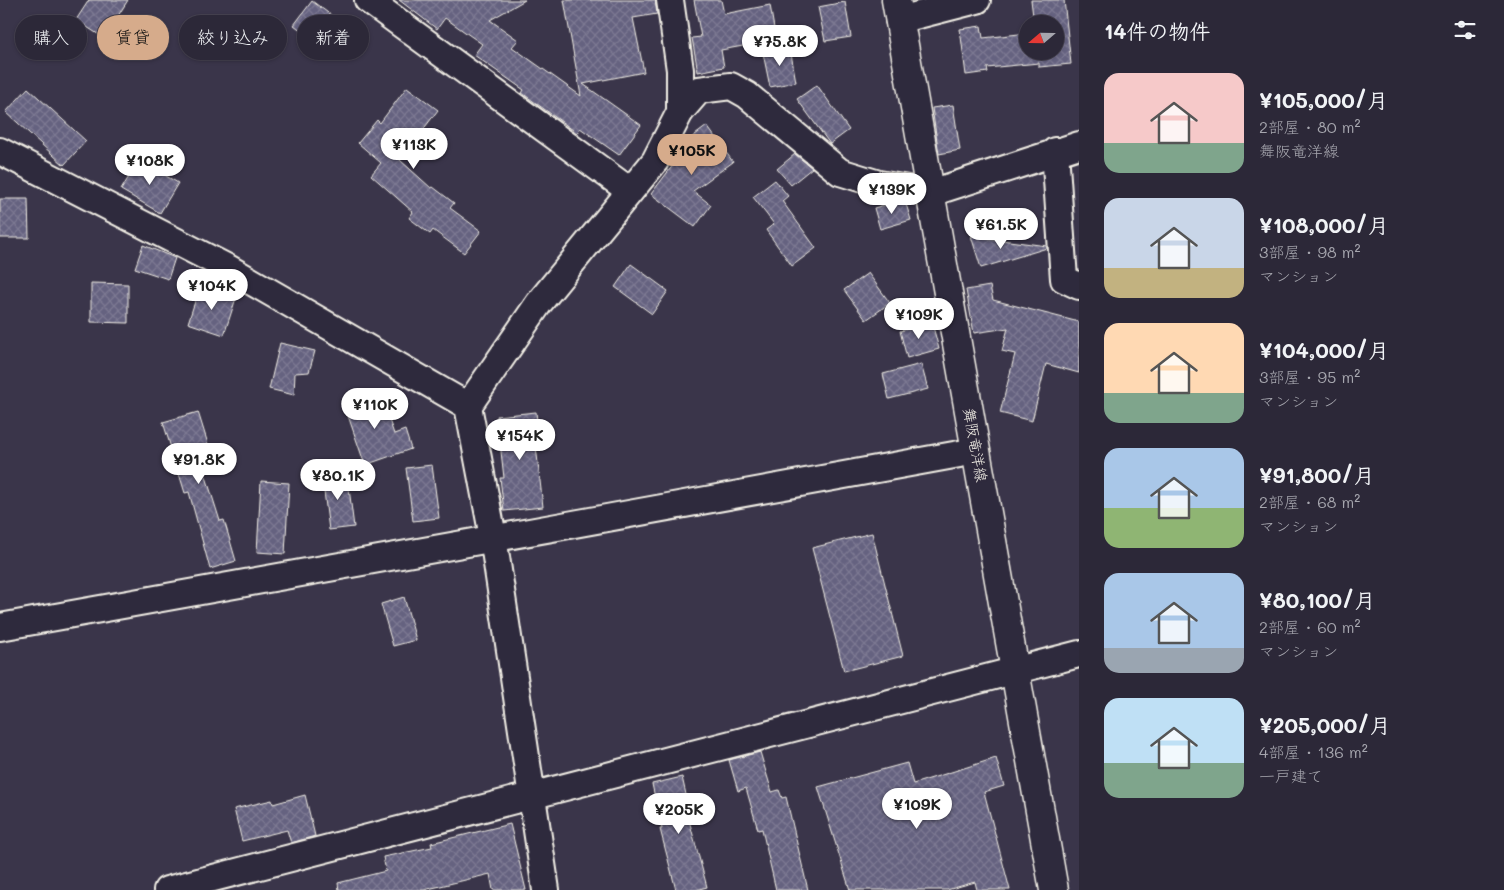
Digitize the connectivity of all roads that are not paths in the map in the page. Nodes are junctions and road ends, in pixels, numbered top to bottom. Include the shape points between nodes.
1 (368, 0) edge
2 (670, 0) edge
3 (977, 0) edge
4 (898, 10) edge
5 (680, 112) junction
6 (1067, 148) edge
7 (0, 151) edge
8 (630, 191) junction
9 (931, 193) junction
10 (1079, 286) edge
11 (468, 406) junction
12 (976, 451) junction
13 (493, 537) junction
14 (0, 627) edge
15 (1079, 654) edge
16 (1015, 670) junction
17 (531, 797) junction
18 (167, 890) edge
19 (546, 890) edge
20 (1054, 890) edge

1 - 8 street
2 - 5 street via 680,70
3 - 4 street
4 - 9 main road, 舞阪竜洋線
5 - 8 street via 655,161
5 - 9 street via 698,90 731,86 747,95 840,172 879,184
6 - 9 street
6 - 10 street via 1064,279
7 - 11 street via 228,268
8 - 11 street via 539,303
9 - 12 main road, 舞阪竜洋線
11 - 13 street
12 - 13 street
12 - 16 main road, 舞阪竜洋線
13 - 14 street
13 - 17 street
15 - 16 street
16 - 17 street
16 - 20 main road, 舞阪竜洋線
17 - 18 street
17 - 19 street

